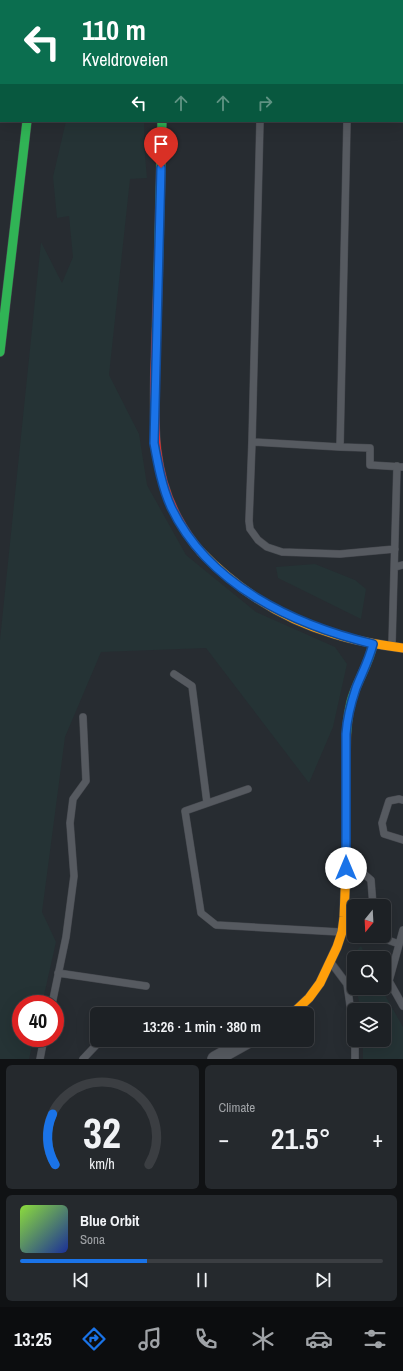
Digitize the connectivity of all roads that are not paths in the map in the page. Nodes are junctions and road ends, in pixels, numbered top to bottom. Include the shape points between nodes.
1 (27, 122) edge
2 (162, 122) edge
3 (260, 122) edge
4 (347, 122) edge
5 (0, 352) edge
6 (252, 442) junction
7 (340, 447) junction
8 (400, 467) edge
9 (395, 549) junction
10 (403, 565) edge
11 (395, 567) junction
12 (373, 644) junction
13 (392, 647) junction
14 (403, 648) edge
15 (174, 674) dead end
16 (83, 717) dead end
17 (248, 789) dead end
18 (403, 800) edge
19 (207, 803) junction
20 (403, 840) edge
21 (346, 868) junction
22 (372, 899) edge
23 (403, 930) edge
24 (342, 932) junction
25 (391, 941) edge
26 (399, 944) junction
27 (330, 963) junction
28 (58, 973) junction
29 (146, 986) dead end
30 (54, 995) edge
31 (350, 1003) edge
32 (403, 1006) edge
33 (299, 1007) edge
34 (42, 1047) edge
35 (94, 1047) edge
36 (236, 1047) edge
37 (355, 1047) edge
38 (40, 1059) edge
39 (83, 1059) edge
40 (215, 1059) edge
41 (355, 1059) edge

1 - 5 main road
2 - 12 main road via 154,443 163,486 171,507 181,526 204,556 242,588 311,626
3 - 6 lane
4 - 7 lane
6 - 7 lane
6 - 9 lane via 250,529 267,547 282,552 340,554
7 - 8 lane via 370,448 370,465
8 - 9 lane
9 - 11 lane
10 - 11 lane
11 - 13 lane
12 - 13 main road
12 - 21 main road via 351,702 346,726
13 - 14 main road
15 - 19 lane via 192,686
16 - 28 lane via 86,781 73,799 70,823 74,876 66,937
17 - 19 lane
18 - 20 lane via 390,801 382,823 384,834
19 - 24 lane via 185,811 201,914 216,925
21 - 22 lane via 358,869 371,880
21 - 24 main road
23 - 26 lane
24 - 27 main road
25 - 26 lane
26 - 32 lane via 389,981
27 - 31 lane via 347,984
27 - 33 main road via 320,983
28 - 29 lane
28 - 30 lane
34 - 38 lane
35 - 39 lane
36 - 40 street
37 - 41 lane

